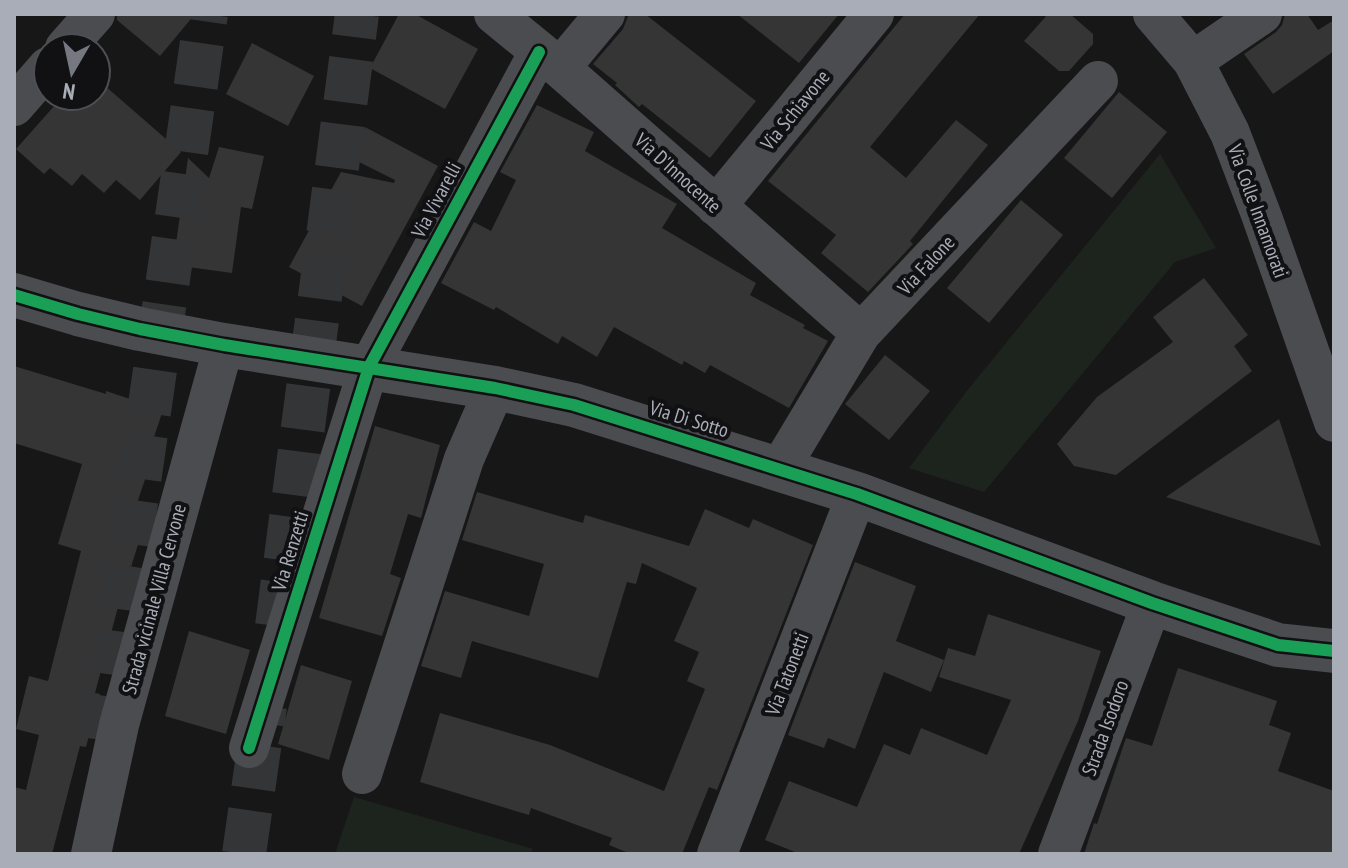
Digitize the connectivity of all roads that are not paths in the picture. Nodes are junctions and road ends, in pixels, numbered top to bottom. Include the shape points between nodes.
1 (95, 14) edge
2 (494, 14) edge
3 (605, 14) edge
4 (874, 14) edge
5 (1153, 14) edge
6 (1262, 14) edge
7 (79, 32) edge
8 (550, 60) junction
9 (1193, 61) junction
10 (1098, 81) dead end
11 (32, 85) edge
12 (14, 106) edge
13 (716, 206) junction
14 (14, 295) edge
15 (861, 333) junction
16 (224, 345) junction
17 (369, 367) junction
18 (495, 388) junction
19 (1334, 422) edge
20 (780, 468) junction
21 (857, 494) junction
22 (1152, 603) junction
23 (1334, 651) edge
24 (249, 748) tunnel mouth
25 (362, 774) dead end
26 (91, 854) edge
27 (717, 854) edge
28 (1058, 854) edge

1 - 7 street
2 - 8 street, Via D'Innocente
3 - 8 street, Via Vivarelli
4 - 13 street, Via Schiavone
5 - 9 street, Via Colle Innamorati
6 - 9 street
8 - 13 street, Via D'Innocente
8 - 17 street, Via Vivarelli
9 - 19 street, Via Colle Innamorati via 1230,133
10 - 15 street, Via Falone
11 - 12 street
13 - 15 street, Via D'Innocente
14 - 16 street, Via Di Sotto
15 - 20 street, Via Falone
16 - 17 street, Via Di Sotto
16 - 26 street, Strada vicinale Villa Cervone via 119,725
17 - 18 street, Via Di Sotto
17 - 24 street, Via Renzetti
18 - 20 street, Via Di Sotto via 574,405
18 - 25 street via 464,459
20 - 21 street, Via Di Sotto
21 - 22 street, Via Di Sotto
21 - 27 street, Via Tatonetti
22 - 23 street, Via Di Sotto via 1278,645
22 - 28 street, Strada Isodoro

